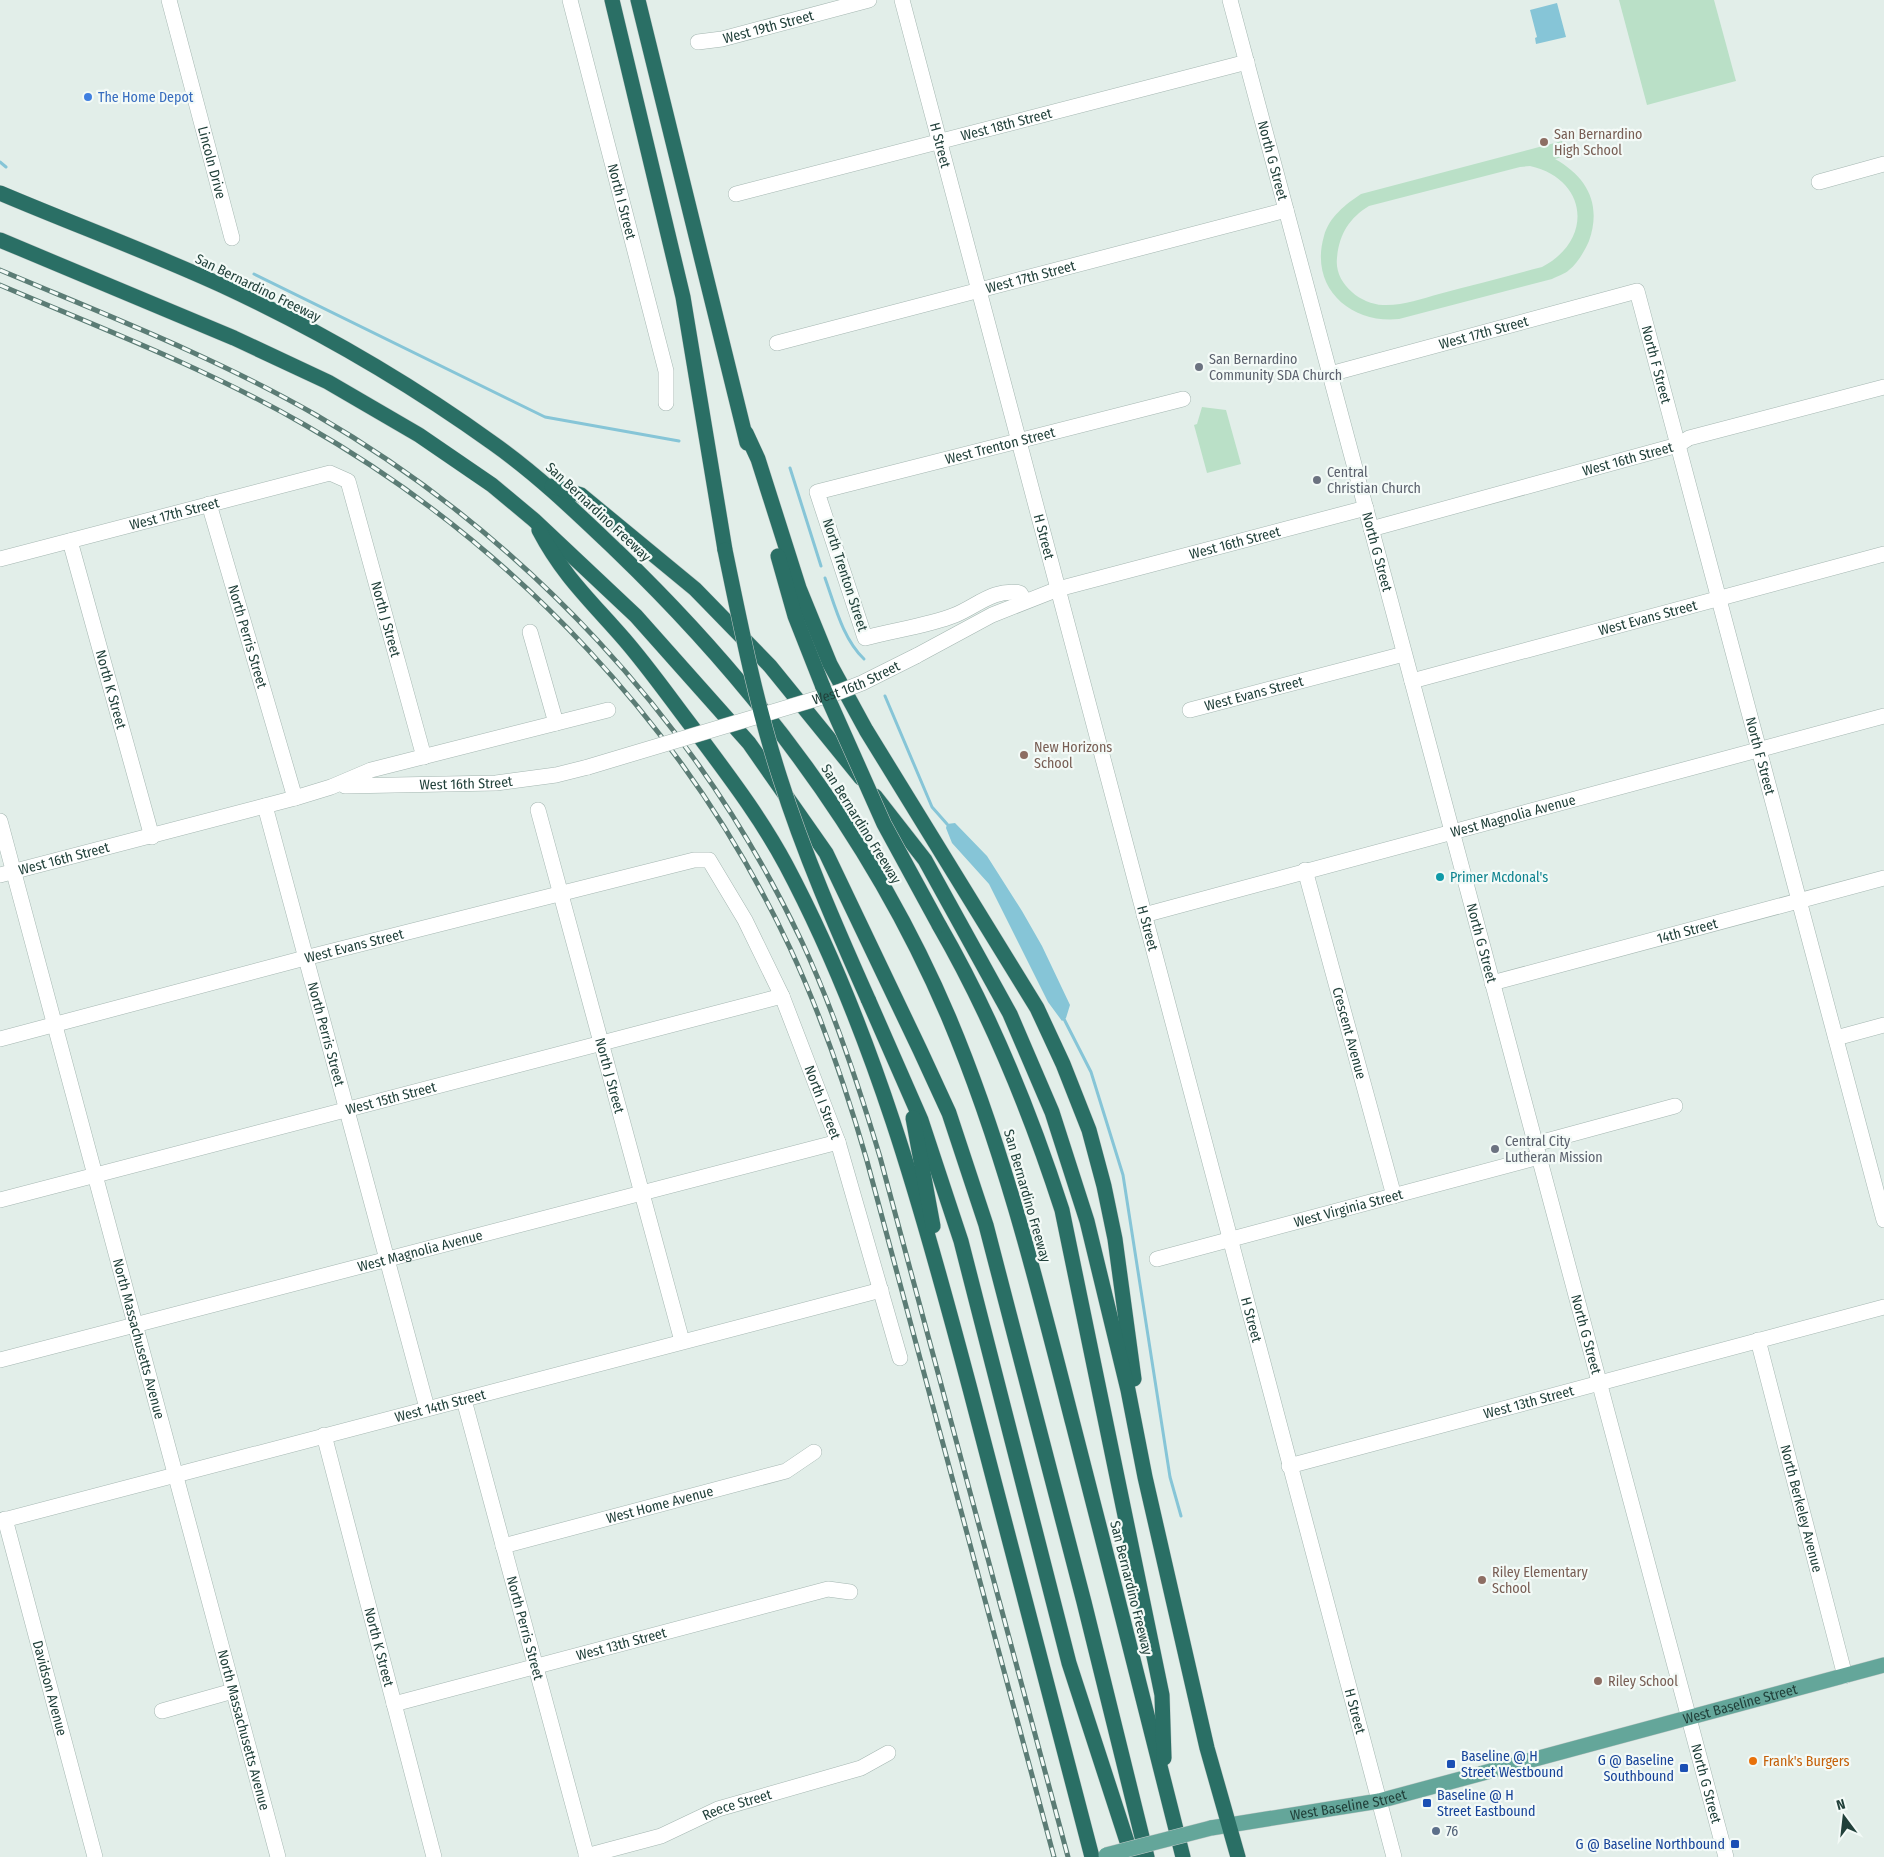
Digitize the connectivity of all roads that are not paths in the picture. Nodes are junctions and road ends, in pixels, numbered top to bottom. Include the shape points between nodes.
1 (168, 0) edge
2 (570, 0) edge
3 (612, 0) edge
4 (638, 0) edge
5 (869, 0) edge
6 (902, 0) edge
7 (1230, 0) edge
8 (698, 42) dead end
9 (1247, 62) junction
10 (939, 142) junction
11 (1884, 164) edge
12 (1819, 182) dead end
13 (0, 193) edge
14 (736, 194) dead end
15 (1286, 210) junction
16 (232, 238) dead end
17 (0, 240) edge
18 (979, 291) junction
19 (1637, 291) joint
20 (777, 343) dead end
21 (1330, 374) junction
22 (1884, 386) edge
23 (1183, 399) dead end
24 (666, 402) dead end
25 (746, 433) junction
26 (1018, 439) junction
27 (1678, 445) junction
28 (348, 481) joint
29 (548, 485) junction
30 (817, 492) joint
31 (209, 504) junction
32 (1366, 508) junction
33 (534, 520) junction
34 (1371, 529) junction
35 (70, 541) junction
36 (1884, 554) edge
37 (0, 559) edge
38 (1058, 589) junction
39 (1719, 599) junction
40 (1025, 601) junction
41 (530, 632) dead end
42 (1404, 654) junction
43 (1412, 681) junction
44 (608, 710) dead end
45 (1190, 710) dead end
46 (1884, 716) edge
47 (556, 723) junction
48 (1759, 749) junction
49 (424, 757) junction
50 (331, 787) junction
51 (295, 798) junction
52 (265, 806) junction
53 (538, 810) dead end
54 (0, 821) edge
55 (1452, 831) junction
56 (152, 836) junction
57 (709, 860) joint
58 (1305, 870) junction
59 (7, 874) edge
60 (1884, 878) edge
61 (561, 893) junction
62 (1799, 900) junction
63 (1144, 915) junction
64 (305, 958) junction
65 (1492, 983) junction
66 (782, 996) junction
67 (54, 1024) junction
68 (1884, 1025) edge
69 (1836, 1038) junction
70 (0, 1039) edge
71 (602, 1043) junction
72 (905, 1080) junction
73 (1675, 1106) dead end
74 (345, 1108) junction
75 (838, 1142) junction
76 (1537, 1150) junction
77 (96, 1175) junction
78 (642, 1193) junction
79 (1394, 1196) junction
80 (0, 1200) edge
81 (1884, 1220) edge
82 (1229, 1240) junction
83 (386, 1258) junction
84 (1158, 1259) dead end
85 (881, 1290) junction
86 (1884, 1308) edge
87 (949, 1310) junction
88 (137, 1325) junction
89 (1758, 1340) junction
90 (682, 1341) junction
91 (900, 1358) dead end
92 (0, 1360) edge
93 (1599, 1382) junction
94 (1128, 1390) junction
95 (464, 1400) junction
96 (427, 1408) junction
97 (324, 1435) junction
98 (814, 1452) dead end
99 (1289, 1466) junction
100 (176, 1473) junction
101 (2, 1520) edge
102 (503, 1546) junction
103 (850, 1592) dead end
104 (1884, 1665) edge
105 (536, 1668) junction
106 (1845, 1676) junction
107 (234, 1691) junction
108 (394, 1704) junction
109 (162, 1711) dead end
110 (1690, 1718) junction
111 (888, 1753) dead end
112 (1165, 1786) junction
113 (1379, 1801) junction
114 (1229, 1824) junction
115 (586, 1856) edge
116 (95, 1857) edge
117 (278, 1857) edge
118 (434, 1857) edge
119 (1092, 1857) edge
120 (1098, 1857) edge
121 (1132, 1857) edge
122 (1146, 1857) edge
123 (1183, 1857) edge
124 (1238, 1857) edge
125 (1394, 1857) edge
126 (1726, 1857) edge

1 - 16 street, Lincoln Drive
2 - 24 street, North I Street via 666,371
3 - 72 highway, bridge via 682,297 725,550 750,671 780,778 826,905
4 - 25 highway
5 - 8 street, West 19th Street via 722,39
6 - 10 street, H Street
7 - 9 street, North G Street
9 - 10 street, West 18th Street
9 - 15 street, North G Street
10 - 14 street, West 18th Street
10 - 18 street, H Street
11 - 12 street
13 - 29 highway, San Bernardino Freeway via 220,285 321,336 430,401
15 - 18 street, West 17th Street
15 - 21 street, North G Street
17 - 33 highway via 234,338 328,382 419,435 492,485
18 - 20 street, West 17th Street
18 - 26 street, H Street
19 - 21 street, West 17th Street
19 - 27 street, North F Street
21 - 32 street, North G Street
22 - 27 street, West 16th Street via 1689,438
23 - 26 street, West Trenton Street
25 - 94 highway via 758,459 798,588 830,664 866,730 1037,1008 1063,1064 1088,1130 1108,1204 1135,1381
25 - 112 highway, bridge via 749,462 787,589 823,687 884,824 996,1034 1036,1132 1062,1210 1162,1694
26 - 30 street, West Trenton Street
26 - 38 street, H Street
27 - 34 street, West 16th Street
27 - 39 street, North F Street
28 - 31 street, West 17th Street via 330,473
28 - 49 street, North J Street
29 - 94 highway via 581,495 695,589 782,681 925,860 1010,1014 1052,1112 1086,1221
29 - 112 highway, San Bernardino Freeway via 651,584 714,650 763,709 805,765 867,859 912,939 981,1098 1008,1184
30 - 40 street, North Trenton Street via 865,638 956,614 997,594 1016,592
31 - 35 street, West 17th Street
31 - 51 street, North Perris Street
32 - 34 street, North G Street
32 - 38 street, West 16th Street
33 - 87 highway via 568,579 626,642 680,711 744,796 786,865 834,968 880,1081
33 - 122 highway via 636,616 749,743 826,853 920,1050 948,1113 986,1225 1082,1592
34 - 42 street, North G Street
35 - 37 street, West 17th Street
35 - 56 street, North K Street
36 - 39 street, West Evans Street
38 - 40 street, West 16th Street
38 - 63 street, H Street
39 - 43 street, West Evans Street
39 - 48 street, North F Street
40 - 50 street, West 16th Street, bridge via 992,614 883,674 839,692 588,767 496,783
41 - 47 street
42 - 43 street, North G Street
42 - 45 street, West Evans Street
43 - 55 street, North G Street
44 - 47 street, West 16th Street
46 - 48 street, West Magnolia Avenue
47 - 49 street, West 16th Street
48 - 55 street, West Magnolia Avenue
48 - 62 street, North F Street
49 - 50 street, West 16th Street via 371,770
50 - 51 street, West 16th Street
51 - 52 street, West 16th Street
52 - 56 street, West 16th Street
52 - 64 street, North Perris Street
53 - 61 street, North J Street
54 - 59 street, North Massachusetts Avenue
55 - 58 street, West Magnolia Avenue
55 - 65 street, North G Street
56 - 59 street, West 16th Street
57 - 61 street, West Evans Street via 694,860
57 - 66 street, North I Street via 745,920
58 - 63 street, West Magnolia Avenue
58 - 79 street, Crescent Avenue
59 - 67 street, North Massachusetts Avenue
60 - 62 street, 14th Street
61 - 64 street, West Evans Street
61 - 71 street, North J Street
62 - 65 street, 14th Street
62 - 69 street, North F Street
63 - 82 street, H Street
64 - 67 street, West Evans Street
64 - 74 street, North Perris Street
65 - 76 street, North G Street
66 - 71 street, West 15th Street
66 - 75 street, North I Street
67 - 70 street, West Evans Street
67 - 77 street, North Massachusetts Avenue
68 - 69 street
69 - 81 street, North F Street
71 - 74 street, West 15th Street
71 - 78 street, North J Street
72 - 87 highway
72 - 121 highway via 933,1151 961,1241 1069,1663
73 - 76 street, West Virginia Street
74 - 77 street, West 15th Street
74 - 83 street, North Perris Street
75 - 78 street, West Magnolia Avenue
75 - 85 street, North I Street
76 - 79 street, West Virginia Street
76 - 93 street, North G Street
77 - 80 street, West 15th Street
77 - 88 street, North Massachusetts Avenue
78 - 83 street, West Magnolia Avenue
78 - 90 street, North J Street
79 - 82 street, West Virginia Street
82 - 84 street, West Virginia Street
82 - 99 street, H Street
83 - 88 street, West Magnolia Avenue
83 - 96 street, North Perris Street
85 - 90 street, West 14th Street
85 - 91 street, North I Street
86 - 89 street, West 13th Street
87 - 119 highway
88 - 92 street, West Magnolia Avenue
88 - 100 street, North Massachusetts Avenue
89 - 93 street, West 13th Street
89 - 106 street, North Berkeley Avenue
90 - 95 street, West 14th Street
93 - 99 street, West 13th Street
93 - 110 street, North G Street
94 - 114 highway via 1207,1748
95 - 96 street, West 14th Street
95 - 102 street, North Perris Street
96 - 97 street, West 14th Street
97 - 100 street, West 14th Street
97 - 108 street, North K Street
98 - 102 street, West Home Avenue via 786,1471
99 - 113 street, H Street
100 - 101 street, West 14th Street
100 - 107 street, North Massachusetts Avenue
101 - 116 street, Davidson Avenue
102 - 105 street, North Perris Street
103 - 105 street, West 13th Street via 828,1589
104 - 106 main road, West Baseline Street
105 - 108 street, West 13th Street
105 - 115 street, North Perris Street
106 - 110 main road, West Baseline Street
107 - 109 street
107 - 117 street, North Massachusetts Avenue
108 - 118 street, North K Street
110 - 113 main road, West Baseline Street
110 - 126 street, North G Street
111 - 115 street, Reece Street via 861,1768 718,1809 661,1836
112 - 123 highway, San Bernardino Freeway
113 - 114 main road, West Baseline Street
113 - 125 street, H Street
114 - 120 main road, West Baseline Street, bridge
114 - 124 highway

